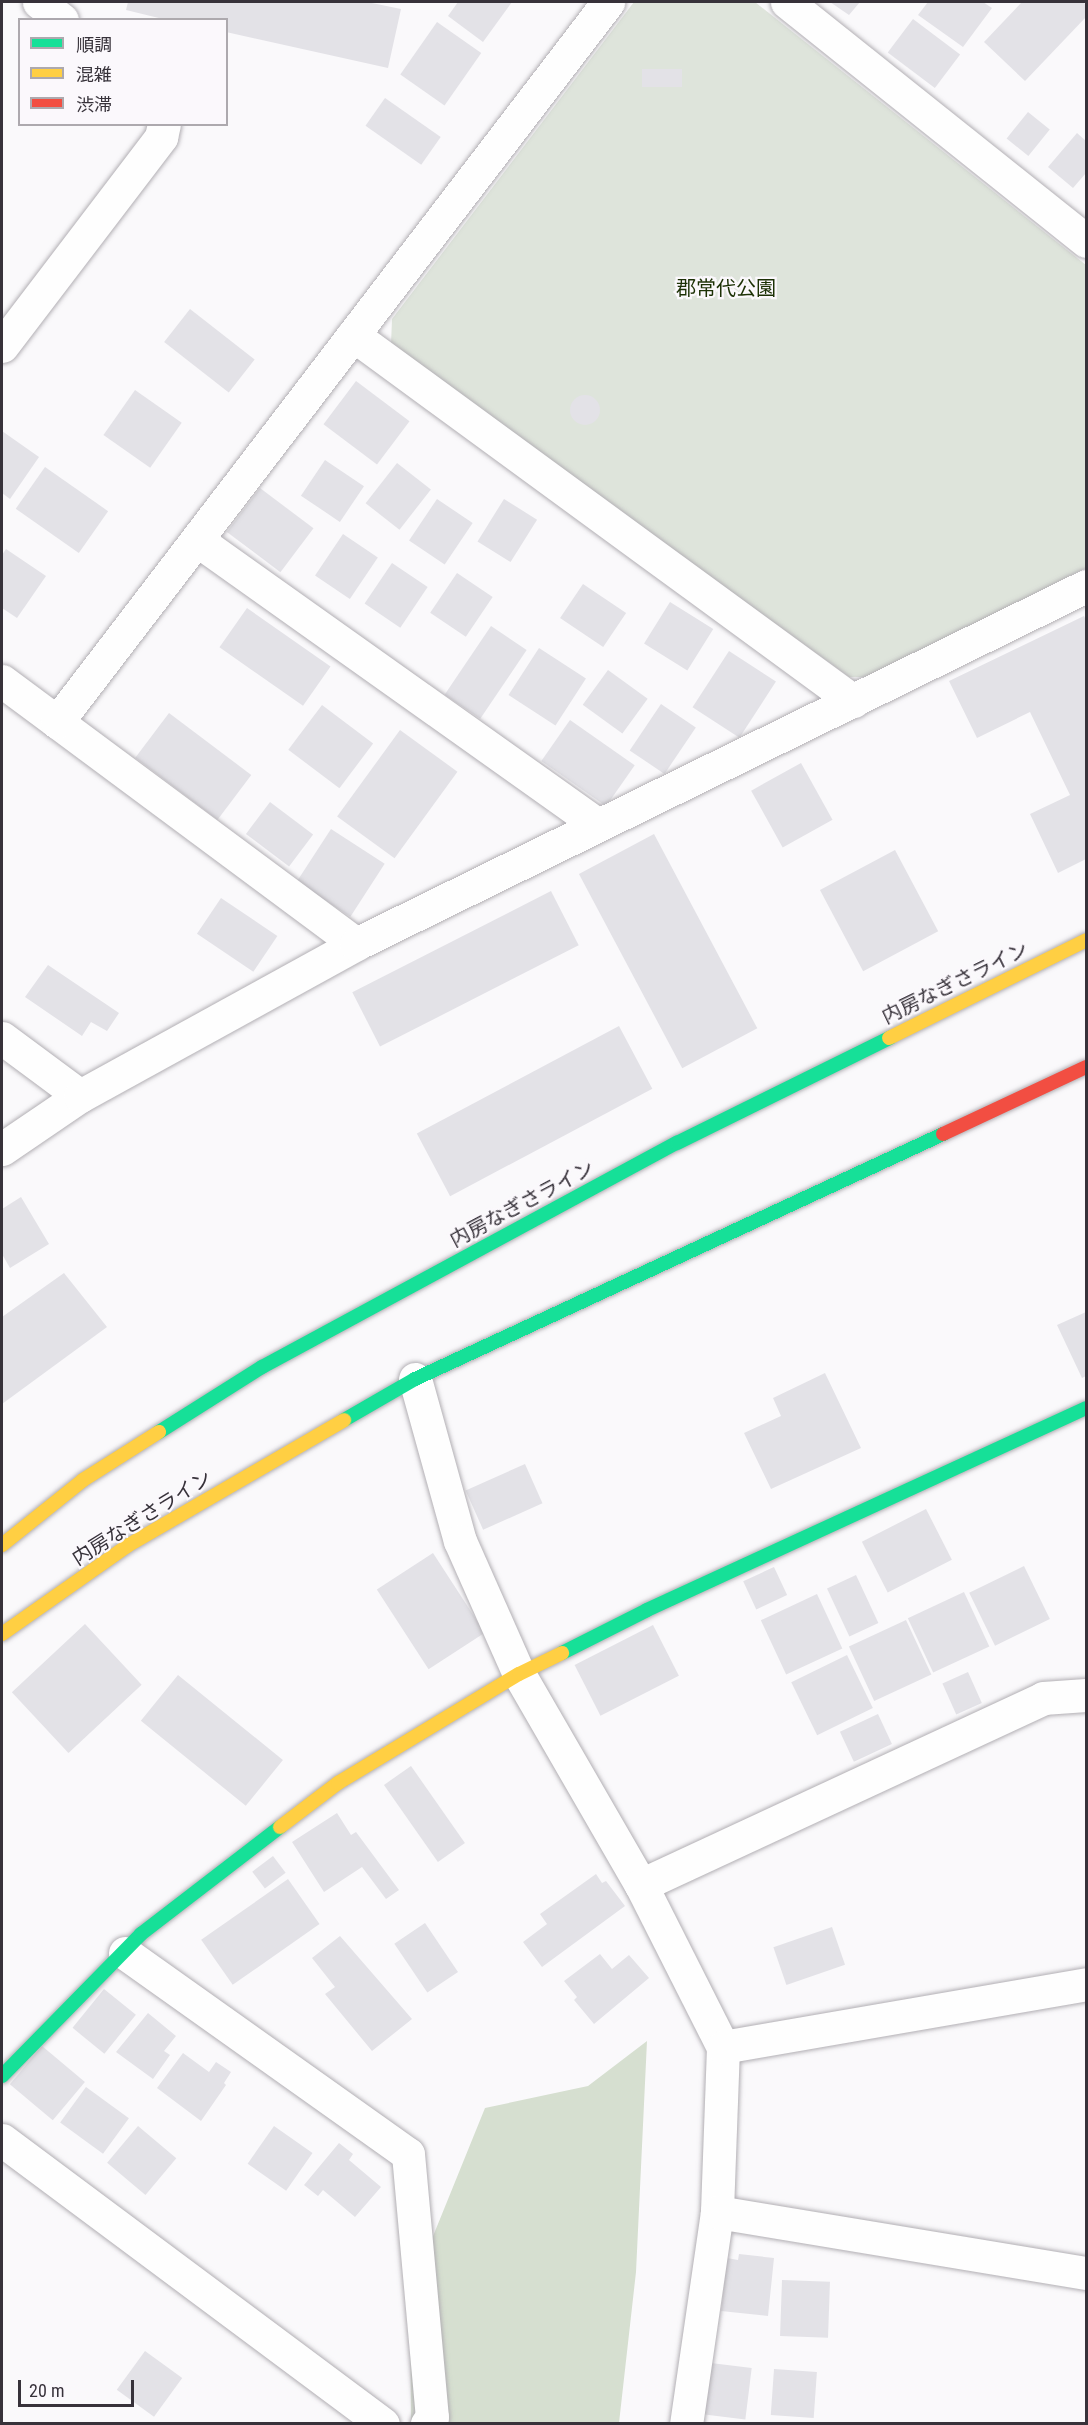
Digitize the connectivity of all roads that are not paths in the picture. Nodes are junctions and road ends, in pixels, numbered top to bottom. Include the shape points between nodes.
1 (39, 2) edge
2 (608, 2) edge
3 (786, 2) edge
4 (59, 18) edge
5 (164, 126) edge
6 (1086, 241) edge
7 (353, 335) junction
8 (4, 338) edge
9 (196, 540) junction
10 (1086, 586) edge
11 (2, 681) edge
12 (853, 701) junction
13 (57, 722) junction
14 (598, 825) junction
15 (1086, 940) edge
16 (356, 944) junction
17 (2, 1038) edge
18 (1086, 1067) edge
19 (80, 1096) junction
20 (2, 1149) edge
21 (415, 1379) junction
22 (1086, 1408) edge
23 (2, 1545) edge
24 (2, 1634) edge
25 (519, 1674) junction
26 (1086, 1695) edge
27 (641, 1885) junction
28 (125, 1953) junction
29 (1086, 1984) edge
30 (723, 2048) junction
31 (2, 2076) edge
32 (2, 2140) edge
33 (717, 2211) junction
34 (1086, 2273) edge
35 (383, 2424) edge
36 (427, 2424) edge
37 (686, 2424) edge

1 - 4 street
2 - 7 street
3 - 6 street
5 - 8 street via 161,137
7 - 9 street
7 - 12 street
9 - 13 street
9 - 14 street
10 - 12 street
11 - 13 street
12 - 14 street
13 - 16 street
14 - 16 street
15 - 23 main road, 内房なぎさライン via 677,1143 262,1367 83,1480
16 - 19 street
17 - 19 street
18 - 21 main road, 内房なぎさライン
19 - 20 street
21 - 24 main road, 内房なぎさライン via 127,1546
21 - 25 street via 460,1541
22 - 25 main road via 647,1610
25 - 27 street
25 - 28 main road via 338,1784 141,1934
26 - 27 street via 1043,1698
27 - 30 street
28 - 31 main road
28 - 36 street via 408,2154 432,2416
29 - 30 street
30 - 33 street
32 - 35 street
33 - 34 street
33 - 37 street

